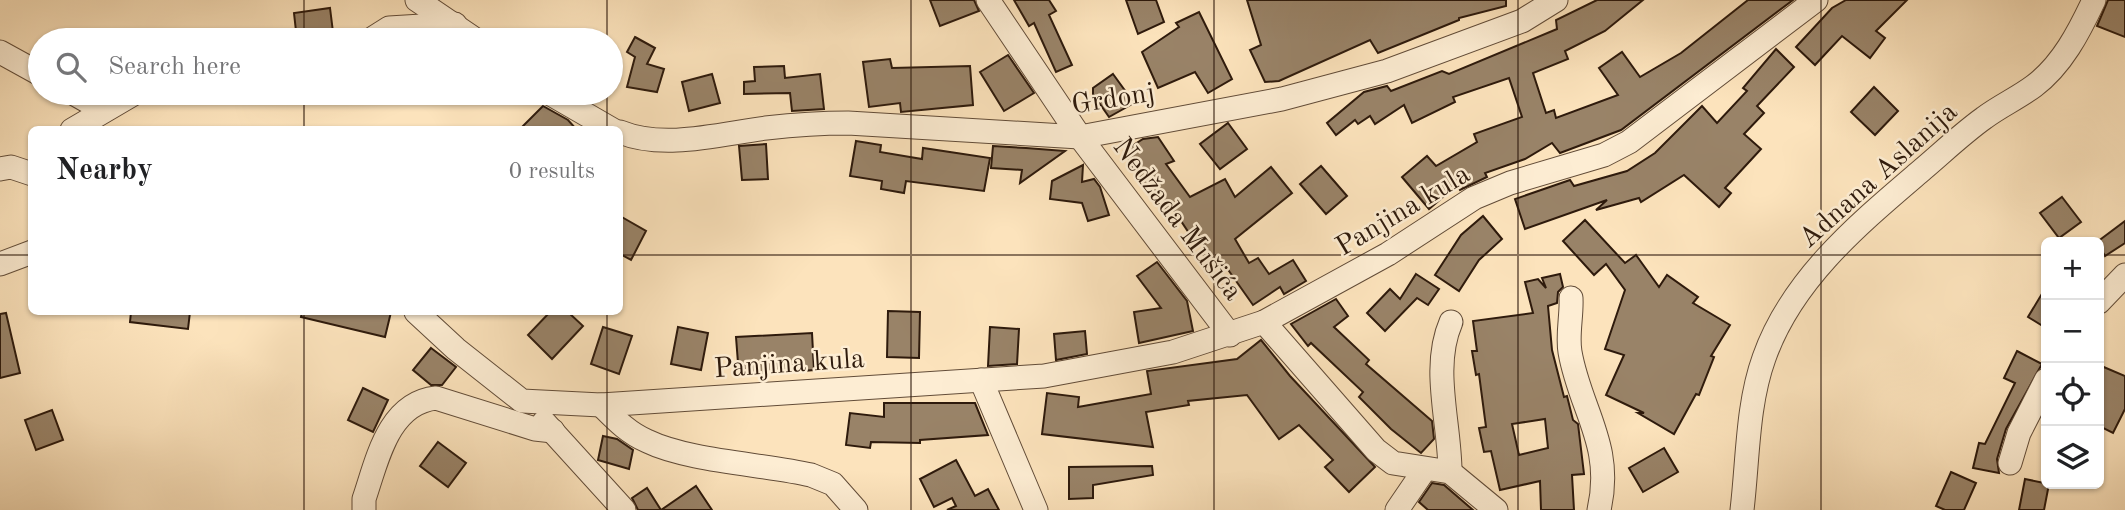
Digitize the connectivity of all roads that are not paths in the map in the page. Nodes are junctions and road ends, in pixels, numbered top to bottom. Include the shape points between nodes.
1 (417, 0) edge
2 (988, 0) edge
3 (1556, 0) edge
4 (1816, 0) edge
5 (2094, 0) edge
6 (455, 24) junction
7 (389, 28) edge
8 (460, 28) edge
9 (0, 52) edge
10 (28, 67) edge
11 (94, 105) edge
12 (112, 105) edge
13 (570, 105) edge
14 (103, 110) junction
15 (78, 126) edge
16 (606, 126) edge
17 (623, 133) edge
18 (1080, 137) junction
19 (28, 158) edge
20 (14, 170) edge
21 (28, 254) edge
22 (0, 264) edge
23 (2125, 275) edge
24 (1571, 298) dead end
25 (2101, 300) edge
26 (419, 315) edge
27 (1264, 322) junction
28 (1451, 322) dead end
29 (1230, 335) junction
30 (981, 380) junction
31 (2041, 390) edge
32 (522, 401) junction
33 (601, 405) junction
34 (553, 431) junction
35 (2010, 463) dead end
36 (1425, 469) junction
37 (1450, 472) junction
38 (364, 510) edge
39 (624, 510) edge
40 (856, 510) edge
41 (1036, 510) edge
42 (1397, 510) edge
43 (1496, 510) edge
44 (1599, 510) edge
45 (1742, 510) edge

1 - 6 street
2 - 18 street, Nedžada Mušića
3 - 18 street, Grdonj via 1521,21 1387,71 1282,99
4 - 27 street, Panjina kula via 1629,142 1604,155 1474,198 1388,254
5 - 45 street, Adnana Aslanija via 2057,64 2035,85 1985,117 1876,209 1811,274 1784,312 1764,359 1754,402
6 - 7 street
6 - 8 street
9 - 10 street
11 - 14 street
12 - 14 street
13 - 16 street
14 - 15 street
17 - 18 street, Grdonj via 636,139 688,139 848,123
18 - 29 street, Nedžada Mušića
19 - 20 street
21 - 22 street
23 - 25 street
24 - 44 street via 1570,349 1598,431 1604,490
26 - 32 street
27 - 29 street, Panjina kula
27 - 36 street, Nedžada Mušića via 1376,450 1393,463
28 - 37 street via 1442,354
29 - 30 street, Panjina kula via 1109,366
30 - 33 street, Panjina kula
30 - 41 street
31 - 35 street via 2019,432
32 - 33 street, Panjina kula
32 - 34 street
33 - 40 street via 624,428 646,441 669,450 811,475 833,484
34 - 38 street via 436,397 421,399 394,421 371,477
34 - 39 street
36 - 37 street, Nedžada Mušića
36 - 42 street
37 - 43 street

